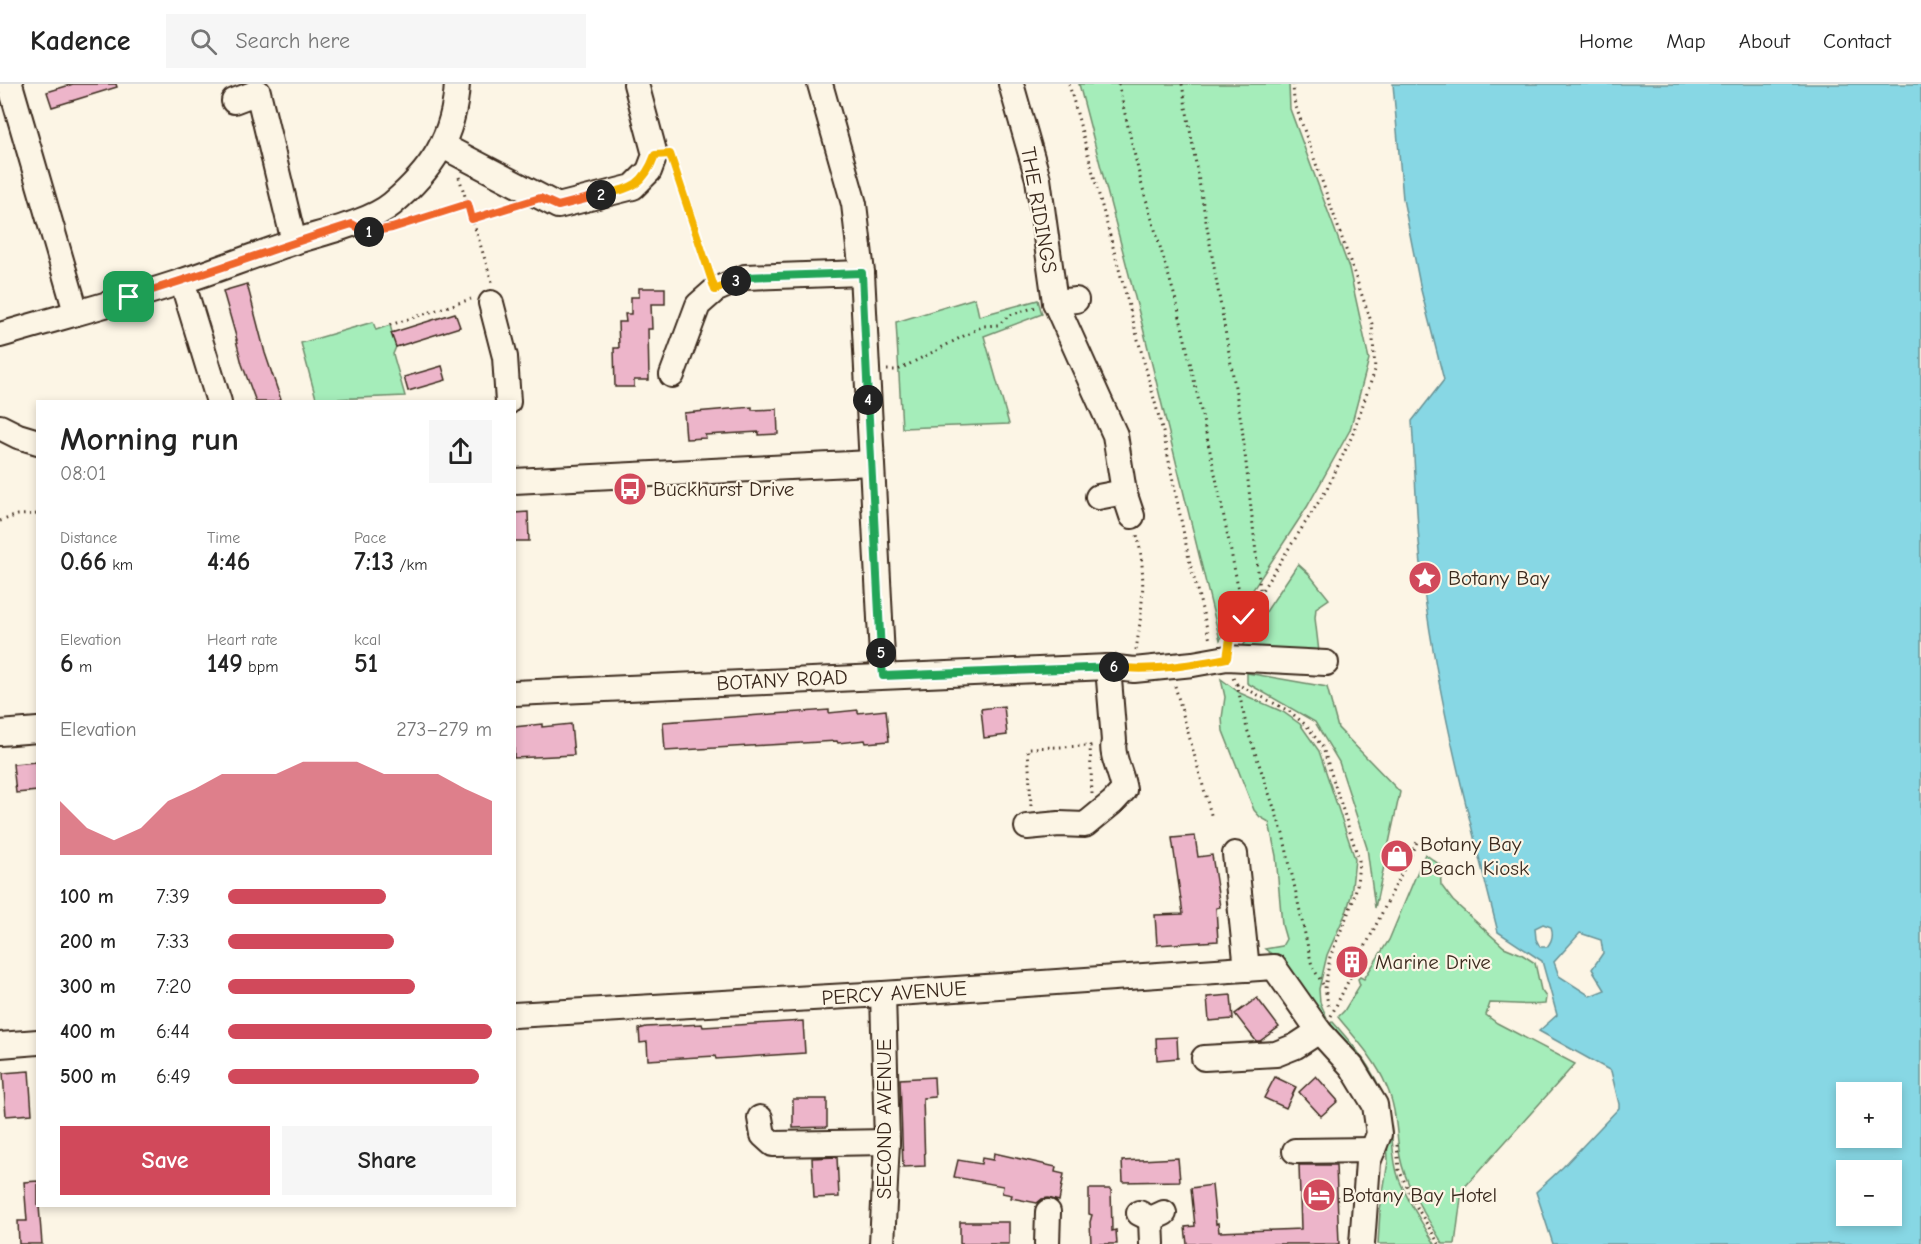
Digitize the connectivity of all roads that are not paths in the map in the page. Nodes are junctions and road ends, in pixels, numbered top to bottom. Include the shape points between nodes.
1 (10, 84) edge
2 (457, 84) edge
3 (636, 84) edge
4 (820, 84) edge
5 (1011, 84) edge
6 (234, 101) dead end
7 (443, 146) junction
8 (294, 242) junction
9 (862, 273) junction
10 (182, 281) junction
11 (491, 298) road end
12 (76, 312) junction
13 (0, 335) edge
14 (672, 375) dead end
15 (218, 400) edge
16 (508, 400) edge
17 (0, 427) edge
18 (36, 441) edge
19 (871, 463) junction
20 (516, 477) edge
21 (1124, 492) junction
22 (1098, 497) dead end
23 (1132, 516) road end
24 (1326, 663) dead end
25 (1108, 667) junction
26 (883, 676) junction
27 (516, 693) edge
28 (36, 730) edge
29 (0, 734) edge
30 (1029, 816) road end
31 (1235, 854) dead end
32 (1247, 969) junction
33 (883, 994) junction
34 (516, 1015) edge
35 (1325, 1024) junction
36 (36, 1042) edge
37 (0, 1045) edge
38 (1204, 1058) dead end
39 (760, 1118) dead end
40 (887, 1142) junction
41 (1373, 1150) junction
42 (1295, 1151) dead end
43 (1048, 1212) dead end
44 (1151, 1215) dead end
45 (882, 1244) edge
46 (1047, 1244) edge
47 (1152, 1244) edge
48 (1362, 1244) edge

1 - 12 street
2 - 7 street via 453,118
3 - 7 street via 655,155 649,171 633,187 558,206
4 - 9 street via 854,204
5 - 21 street, THE RIDINGS via 1066,301 1115,435
6 - 8 street via 258,92
7 - 8 street via 427,170 390,206 352,224
8 - 10 street
9 - 14 street via 745,277 715,290 698,304
9 - 19 street
10 - 12 street
10 - 15 street
11 - 16 street via 505,357
12 - 13 street
17 - 18 street
19 - 20 street via 695,473
19 - 26 street
21 - 22 street
21 - 23 street, THE RIDINGS
24 - 25 street, BOTANY ROAD via 1212,661 1134,670
25 - 26 street, BOTANY ROAD
25 - 30 street via 1112,750 1124,790 1085,825 1059,824
26 - 27 street, BOTANY ROAD
28 - 29 street
31 - 32 street
32 - 33 street, PERCY AVENUE
32 - 35 street, PERCY AVENUE via 1274,967
33 - 34 street, PERCY AVENUE
33 - 40 street, SECOND AVENUE
35 - 38 street via 1296,1046 1276,1054
35 - 41 street via 1375,1105 1379,1134
36 - 37 street
39 - 40 street via 763,1135 773,1144
40 - 45 street, SECOND AVENUE
41 - 42 street
41 - 48 street via 1368,1162
43 - 46 street
44 - 47 street

